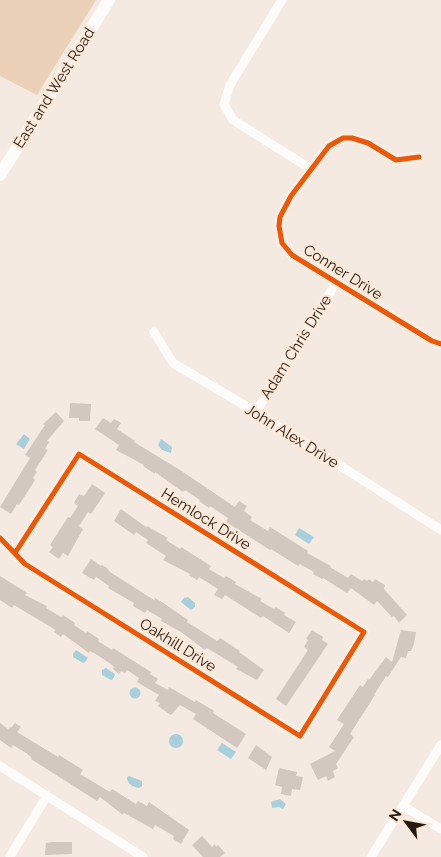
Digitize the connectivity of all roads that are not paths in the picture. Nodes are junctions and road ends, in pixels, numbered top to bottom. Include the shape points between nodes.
1 (109, 0) edge
2 (282, 0) edge
3 (419, 157) dead end
4 (311, 169) junction
5 (0, 175) edge
6 (336, 283) junction
7 (154, 332) dead end
8 (441, 344) edge
9 (256, 412) junction
10 (441, 530) edge
11 (0, 538) edge
12 (15, 553) junction
13 (330, 688) joint
14 (441, 745) edge
15 (0, 766) edge
16 (47, 796) junction
17 (403, 806) junction
18 (441, 829) edge
19 (10, 856) edge
20 (143, 857) edge
21 (371, 857) edge

1 - 5 street, East and West Road
2 - 4 street via 230,84 224,104 233,120
3 - 4 street, Conner Drive via 396,160 361,139 343,138 329,146
4 - 6 street, Conner Drive via 290,196 280,216 282,243 292,255
6 - 8 street, Conner Drive
6 - 9 street, Adam Chris Drive
7 - 9 street, John Alex Drive via 173,363
9 - 10 street, John Alex Drive
11 - 12 street, Oakhill Drive
12 - 13 street, Oakhill Drive via 25,564 300,736
12 - 13 street, Hemlock Drive via 79,454 364,632
14 - 17 street
15 - 16 street
16 - 19 street
16 - 20 street
17 - 18 street
17 - 21 street

